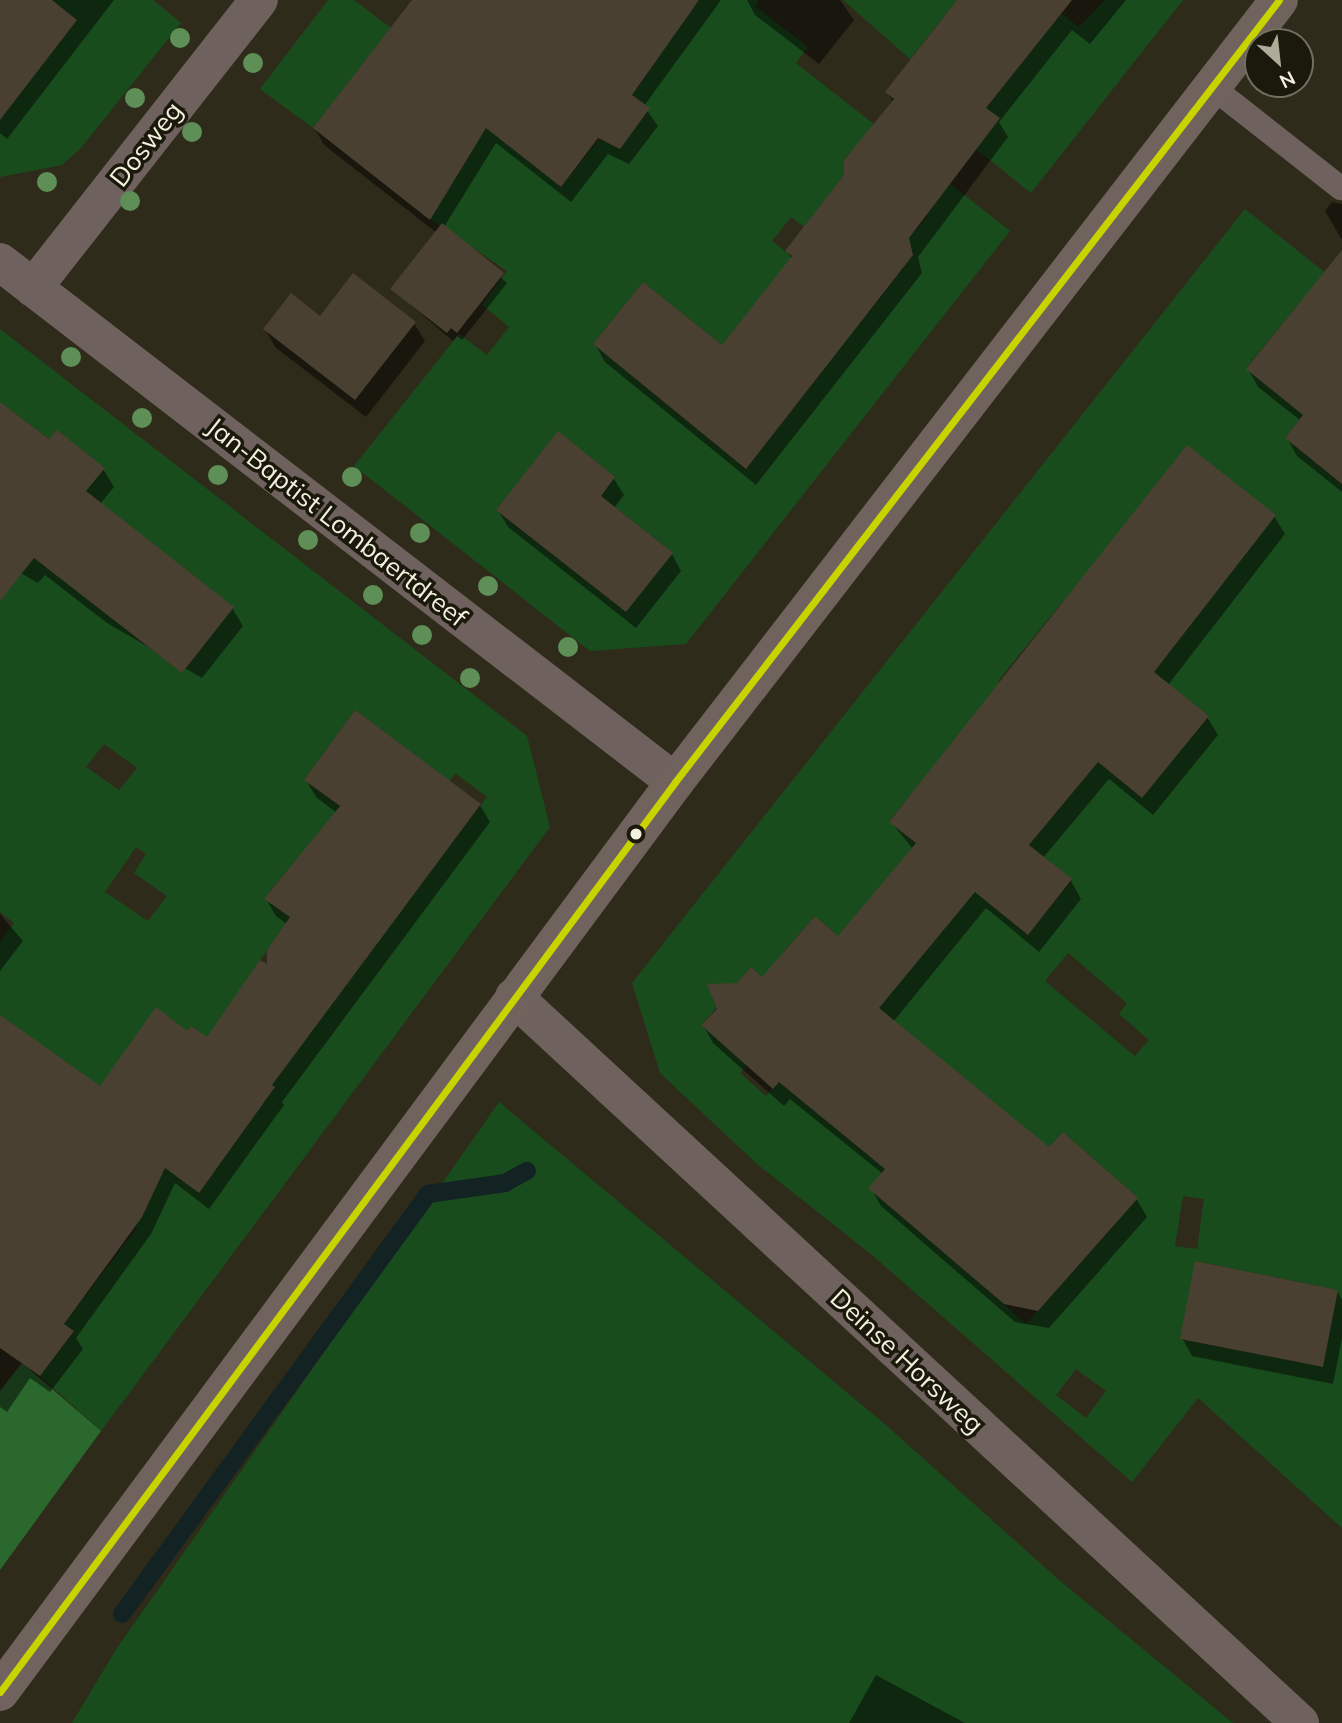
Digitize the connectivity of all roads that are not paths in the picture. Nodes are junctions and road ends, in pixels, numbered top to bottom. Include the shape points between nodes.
1 (259, 0) edge
2 (1279, 0) edge
3 (1212, 88) junction
4 (1341, 188) edge
5 (0, 262) edge
6 (33, 288) junction
7 (675, 782) junction
8 (514, 997) junction
9 (0, 1692) edge
10 (1300, 1723) edge

1 - 6 street, Dosweg
2 - 3 street
3 - 4 lane
3 - 7 street
5 - 6 street, Jan-Baptist Lombaertdreef
6 - 7 street, Jan-Baptist Lombaertdreef
7 - 8 street
8 - 9 street
8 - 10 street, Deinse Horsweg

